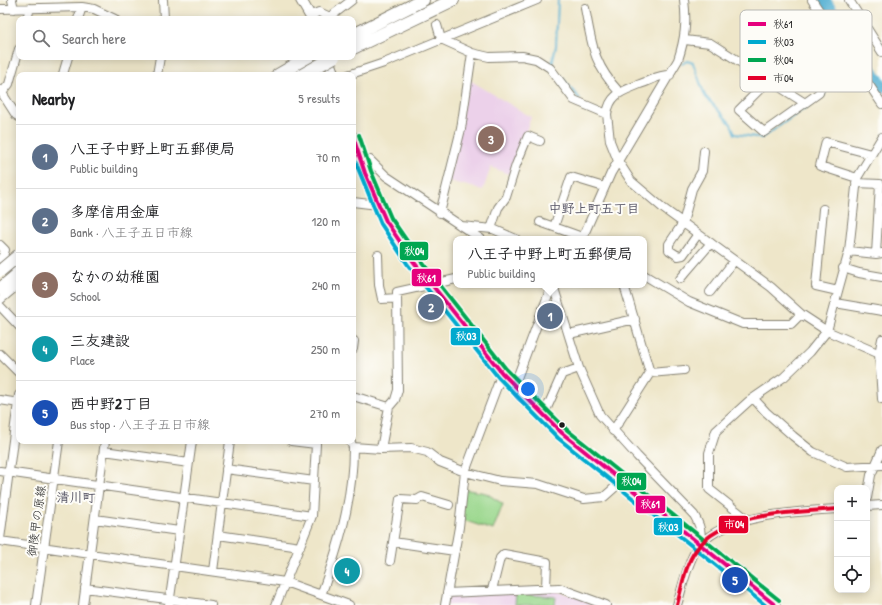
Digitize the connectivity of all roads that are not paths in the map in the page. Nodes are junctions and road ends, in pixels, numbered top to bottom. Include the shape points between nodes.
1 (12, 0) edge
2 (90, 0) edge
3 (163, 0) edge
4 (301, 0) edge
5 (352, 0) edge
6 (423, 0) edge
7 (453, 0) edge
8 (537, 0) edge
9 (684, 0) edge
10 (812, 0) edge
11 (849, 0) edge
12 (82, 7) junction
13 (30, 8) junction
14 (585, 8) dead end
15 (14, 9) junction
16 (0, 10) edge
17 (94, 10) junction
18 (819, 10) edge
19 (855, 10) edge
20 (28, 16) edge
21 (79, 16) edge
22 (108, 16) edge
23 (164, 16) edge
24 (310, 16) edge
25 (313, 16) edge
26 (330, 16) edge
27 (330, 16) edge
28 (437, 25) tunnel mouth
29 (356, 34) edge
30 (872, 36) edge
31 (441, 39) junction
32 (685, 40) junction
33 (356, 47) edge
34 (882, 52) edge
35 (472, 53) junction
36 (16, 60) edge
37 (67, 60) edge
38 (160, 60) edge
39 (304, 60) edge
40 (328, 60) edge
41 (329, 60) edge
42 (740, 62) edge
43 (64, 72) edge
44 (158, 72) edge
45 (283, 72) edge
46 (307, 72) edge
47 (333, 72) edge
48 (356, 72) edge
49 (670, 76) junction
50 (872, 89) edge
51 (1, 92) edge
52 (757, 92) edge
53 (788, 92) edge
54 (819, 92) edge
55 (620, 93) junction
56 (805, 103) junction
57 (882, 104) edge
58 (607, 114) junction
59 (16, 115) edge
60 (882, 138) edge
61 (540, 141) dead end
62 (356, 147) edge
63 (704, 150) dead end
64 (871, 154) junction
65 (360, 161) junction
66 (618, 161) junction
67 (857, 181) junction
68 (604, 187) junction
69 (356, 202) edge
70 (378, 205) junction
71 (823, 209) dead end
72 (440, 213) junction
73 (540, 222) dead end
74 (683, 223) junction
75 (460, 226) junction
76 (554, 227) junction
77 (491, 229) junction
78 (698, 234) junction
79 (476, 236) edge
80 (508, 236) edge
81 (577, 236) edge
82 (583, 236) edge
83 (711, 243) junction
84 (0, 246) edge
85 (849, 251) junction
86 (879, 253) edge
87 (378, 255) dead end
88 (2, 257) edge
89 (16, 258) edge
90 (734, 261) junction
91 (843, 268) junction
92 (16, 270) edge
93 (0, 271) edge
94 (16, 276) edge
95 (647, 277) edge
96 (882, 277) edge
97 (680, 279) dead end
98 (453, 280) edge
99 (433, 285) junction
100 (16, 287) edge
101 (551, 288) edge
102 (553, 288) edge
103 (625, 288) edge
104 (0, 289) edge
105 (838, 291) junction
106 (710, 292) dead end
107 (397, 298) junction
108 (0, 300) edge
109 (835, 303) junction
110 (0, 306) edge
111 (882, 311) edge
112 (801, 314) junction
113 (635, 319) junction
114 (16, 323) edge
115 (827, 331) junction
116 (569, 334) junction
117 (882, 340) edge
118 (0, 354) edge
119 (881, 354) edge
120 (580, 368) junction
121 (16, 370) edge
122 (684, 370) dead end
123 (502, 373) junction
124 (650, 373) junction
125 (514, 386) junction
126 (356, 397) edge
127 (754, 399) junction
128 (882, 399) edge
129 (0, 400) edge
130 (16, 400) edge
131 (389, 407) junction
132 (541, 414) junction
133 (16, 422) edge
134 (613, 431) junction
135 (59, 444) edge
136 (105, 444) edge
137 (192, 444) edge
138 (230, 444) edge
139 (315, 444) edge
140 (352, 444) edge
141 (381, 449) junction
142 (882, 450) edge
143 (104, 451) junction
144 (189, 463) junction
145 (879, 465) edge
146 (226, 469) junction
147 (0, 471) edge
148 (9, 472) junction
149 (464, 472) junction
150 (54, 479) junction
151 (314, 481) junction
152 (622, 481) junction
153 (869, 485) edge
154 (100, 486) junction
155 (184, 498) junction
156 (222, 503) junction
157 (449, 505) dead end
158 (870, 506) edge
159 (882, 506) edge
160 (834, 509) edge
161 (312, 516) junction
162 (95, 519) junction
163 (748, 520) junction
164 (179, 531) junction
165 (218, 535) junction
166 (0, 540) edge
167 (393, 542) junction
168 (700, 544) junction
169 (45, 547) junction
170 (300, 547) junction
171 (455, 551) junction
172 (90, 553) junction
173 (390, 561) dead end
174 (175, 566) junction
175 (213, 571) junction
176 (285, 582) junction
177 (85, 588) junction
178 (546, 588) junction
179 (492, 590) junction
180 (447, 593) junction
181 (321, 594) junction
182 (170, 602) edge
183 (36, 605) edge
184 (83, 605) edge
185 (211, 605) edge
186 (276, 605) edge
187 (349, 605) edge
188 (445, 605) edge
189 (606, 605) edge
190 (677, 605) edge
191 (775, 605) edge

1 - 15 street
2 - 17 street
3 - 23 street
4 - 24 main road
5 - 26 street
6 - 29 highway
7 - 33 highway
8 - 31 street
9 - 32 street
10 - 18 street
11 - 19 street
12 - 13 street
12 - 17 street
12 - 21 street
13 - 15 street
13 - 20 street
14 - 55 street via 594,54 605,77
15 - 16 street
17 - 22 street
25 - 27 street via 319,12
28 - 31 street
30 - 34 street
31 - 35 street
31 - 48 street
32 - 42 street via 710,43
32 - 49 street
35 - 58 street via 489,57 522,56 536,59 550,68 574,100
35 - 72 street via 461,128
36 - 51 street via 9,84
37 - 43 street
38 - 44 street
39 - 45 highway
40 - 47 main road
41 - 46 highway, bridge
49 - 55 street via 659,75
49 - 66 street
50 - 57 street
51 - 59 street
52 - 56 street via 739,110 764,132
53 - 56 street
54 - 56 street
55 - 58 street via 609,104
58 - 66 street via 610,141
60 - 64 street
61 - 77 street via 528,136 506,197 498,208
62 - 65 main road
63 - 74 street via 702,171 692,189
64 - 67 street
64 - 67 street via 826,142 820,166
65 - 70 main road
65 - 72 street via 370,160 386,176
66 - 68 street
66 - 74 street via 631,181
67 - 85 street
67 - 86 street via 880,184
68 - 76 street via 571,177
68 - 82 street
69 - 70 street
70 - 99 main road via 413,262
71 - 105 street via 816,286
72 - 75 street
73 - 76 street
74 - 78 street
74 - 78 street via 669,244 669,250 678,256 683,255
75 - 77 street
75 - 79 street
76 - 81 street
77 - 80 street
78 - 83 street
83 - 90 street
83 - 97 street
84 - 88 street via 4,250
85 - 86 street
85 - 91 street
87 - 107 street via 382,299
88 - 92 street
89 - 93 highway, bridge
90 - 106 street
90 - 112 street
91 - 96 street
91 - 105 street
94 - 104 highway
95 - 112 street via 689,302 743,324 791,324
98 - 99 street
99 - 107 street via 398,292
99 - 123 main road
100 - 108 street
101 - 125 street
102 - 116 street
103 - 113 street
105 - 109 street
107 - 131 street via 398,390 395,400
109 - 111 street
109 - 115 street
110 - 114 street
112 - 115 street
113 - 116 street
113 - 124 street
115 - 119 street
115 - 127 street via 784,377
116 - 120 street
117 - 119 street
118 - 121 street
119 - 128 street
120 - 132 street via 562,374 547,408
120 - 134 street via 594,404
122 - 124 street
123 - 125 main road
123 - 149 street
124 - 134 street
125 - 132 main road
126 - 131 street
127 - 145 street via 813,452 847,467
127 - 163 street via 716,431 709,453 709,488
129 - 130 street
131 - 141 street
132 - 152 main road
133 - 148 street
134 - 168 street via 694,515 702,533
135 - 150 street, 御陵甲の原線
136 - 143 street
137 - 144 street
138 - 146 street
139 - 151 street
140 - 141 street
140 - 181 street via 353,476 340,543
141 - 149 street via 411,448 426,452 440,462
142 - 145 street
143 - 144 street
143 - 154 street
144 - 155 street
145 - 153 street
146 - 151 street
146 - 156 street
147 - 148 street
148 - 150 street
148 - 166 street
149 - 152 street via 500,481 538,484 584,499 604,497
149 - 171 street
150 - 154 street
150 - 169 street, 御陵甲の原線
151 - 161 street
152 - 168 main road
154 - 155 street
154 - 162 street
155 - 156 street
155 - 164 street
156 - 161 street
156 - 165 street
157 - 167 street via 422,497 417,500 400,499
158 - 159 street
160 - 163 street via 785,513
161 - 170 street
162 - 164 street
162 - 172 street
163 - 168 street via 716,533
164 - 174 street
165 - 170 street
165 - 175 street
166 - 169 street
167 - 171 street
167 - 173 street
168 - 190 street
168 - 191 main road
169 - 172 street
169 - 183 street, 御陵甲の原線
170 - 176 street
171 - 180 street
172 - 174 street
172 - 177 street
174 - 175 street
174 - 182 street
175 - 176 street
176 - 181 street
176 - 186 street
177 - 182 street
177 - 184 street
178 - 179 street
178 - 179 street via 547,562 504,554 500,558
178 - 189 street via 559,588
179 - 180 street
180 - 188 street
181 - 187 street
182 - 185 street

